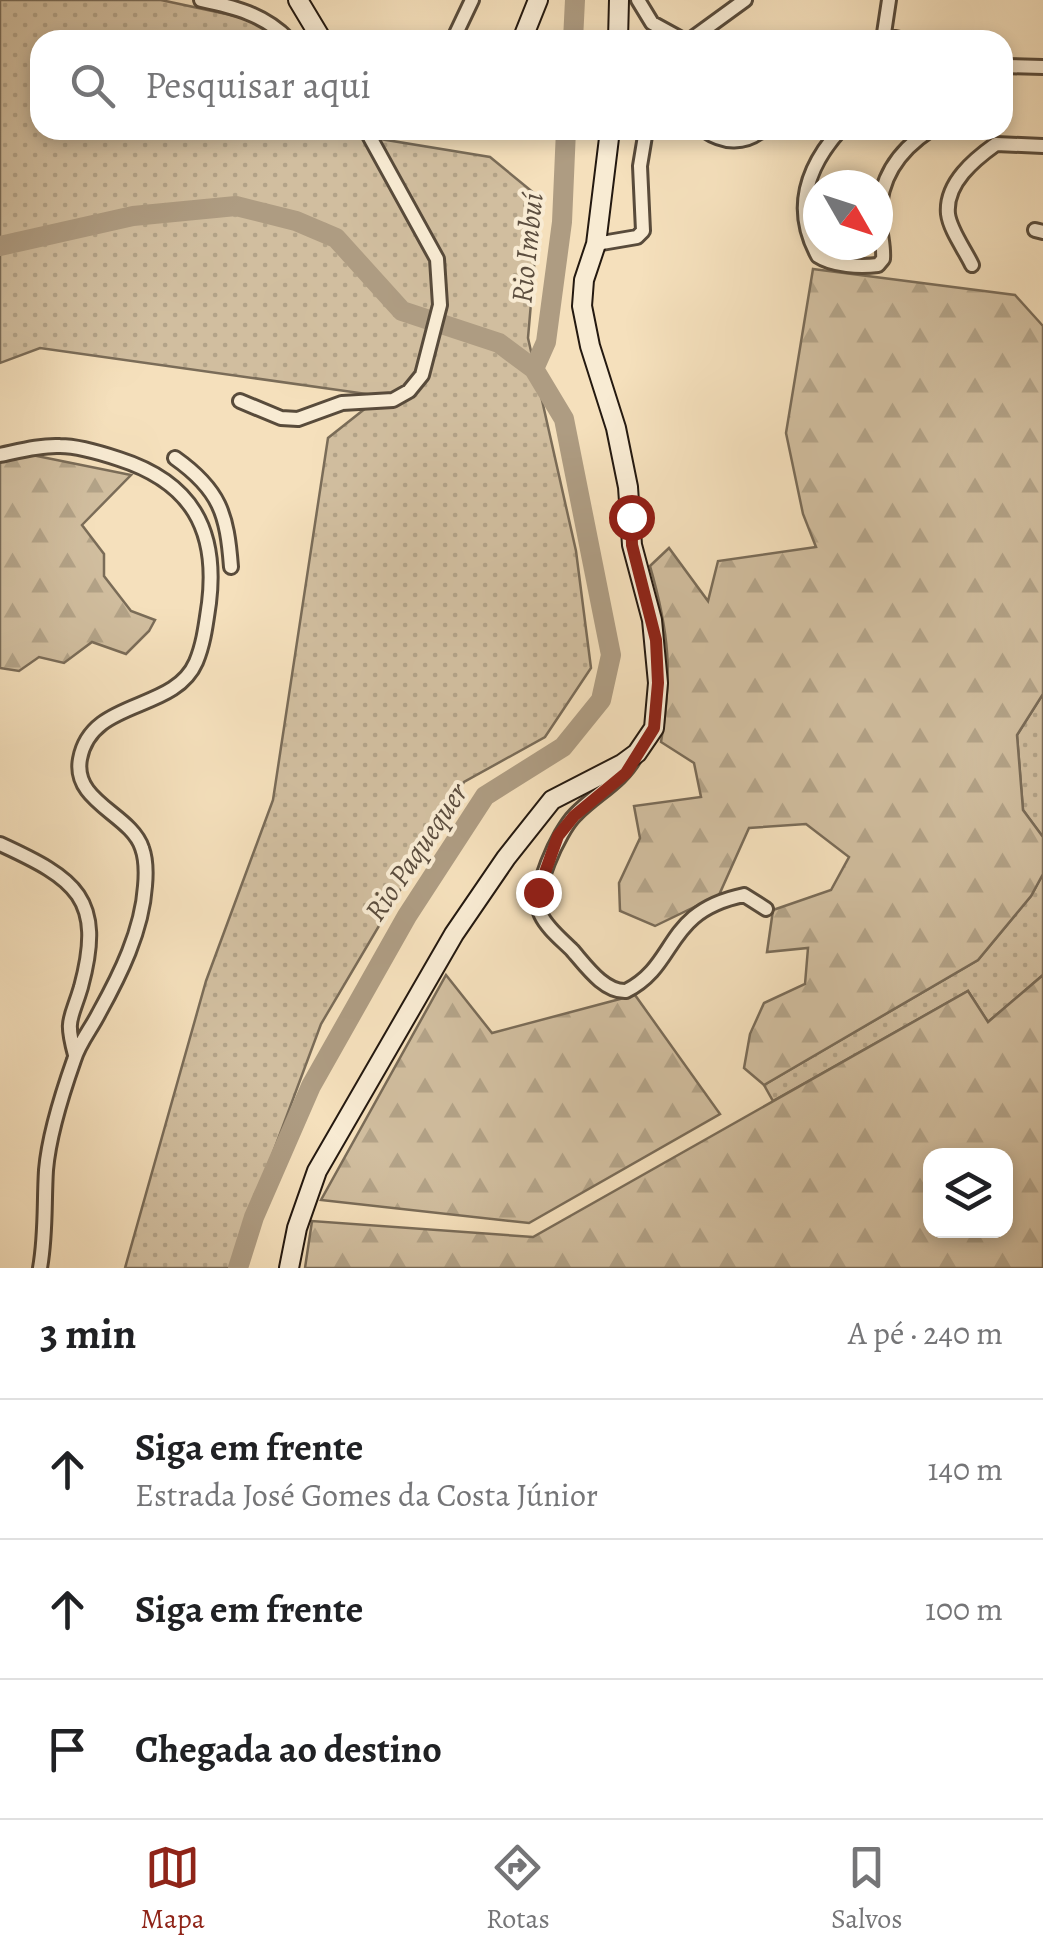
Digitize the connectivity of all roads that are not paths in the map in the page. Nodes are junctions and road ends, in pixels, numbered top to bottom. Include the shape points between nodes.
1 (201, 0) edge
2 (298, 0) edge
3 (472, 0) edge
4 (538, 0) edge
5 (618, 0) edge
6 (638, 0) edge
7 (745, 0) edge
8 (889, 0) edge
9 (274, 30) edge
10 (316, 30) edge
11 (458, 30) edge
12 (526, 30) edge
13 (618, 30) edge
14 (665, 30) edge
15 (702, 30) edge
16 (886, 30) edge
17 (1013, 66) edge
18 (1043, 68) edge
19 (372, 140) edge
20 (609, 140) edge
21 (644, 140) edge
22 (833, 140) edge
23 (918, 140) edge
24 (1043, 146) edge
25 (596, 244) junction
26 (972, 265) dead end
27 (240, 401) dead end
28 (0, 455) edge
29 (176, 458) dead end
30 (229, 539) junction
31 (210, 548) junction
32 (232, 567) dead end
33 (637, 753) junction
34 (0, 844) edge
35 (766, 909) dead end
36 (75, 1056) junction
37 (40, 1268) edge
38 (289, 1268) edge

1 - 9 street via 245,10
2 - 10 street
3 - 11 street
4 - 12 street
5 - 13 street
6 - 14 street via 652,24
7 - 15 street
8 - 16 street
17 - 18 street
19 - 27 street via 437,259 440,305 422,375 393,400 342,403 298,420
20 - 25 street
21 - 25 street via 641,234
22 - 23 street via 806,186 814,250 828,262 870,266 884,252 879,196 896,158
24 - 26 street via 996,144 964,170 948,213
25 - 33 street via 582,290 584,324 616,428 632,545 656,640 658,710
28 - 31 street via 59,446 139,466 168,482 195,512
29 - 30 street via 216,495
30 - 31 street
30 - 32 street
31 - 36 street via 204,638 190,675 170,691 108,717 78,762 82,783 142,847 146,884 114,988
33 - 35 street via 622,778 558,836 538,892 541,915 594,974 620,992 647,976 698,911 744,894
33 - 38 street via 552,800 454,934 317,1171
34 - 36 street via 66,879 84,905 91,930 87,964 68,1021
36 - 37 street via 48,1154

